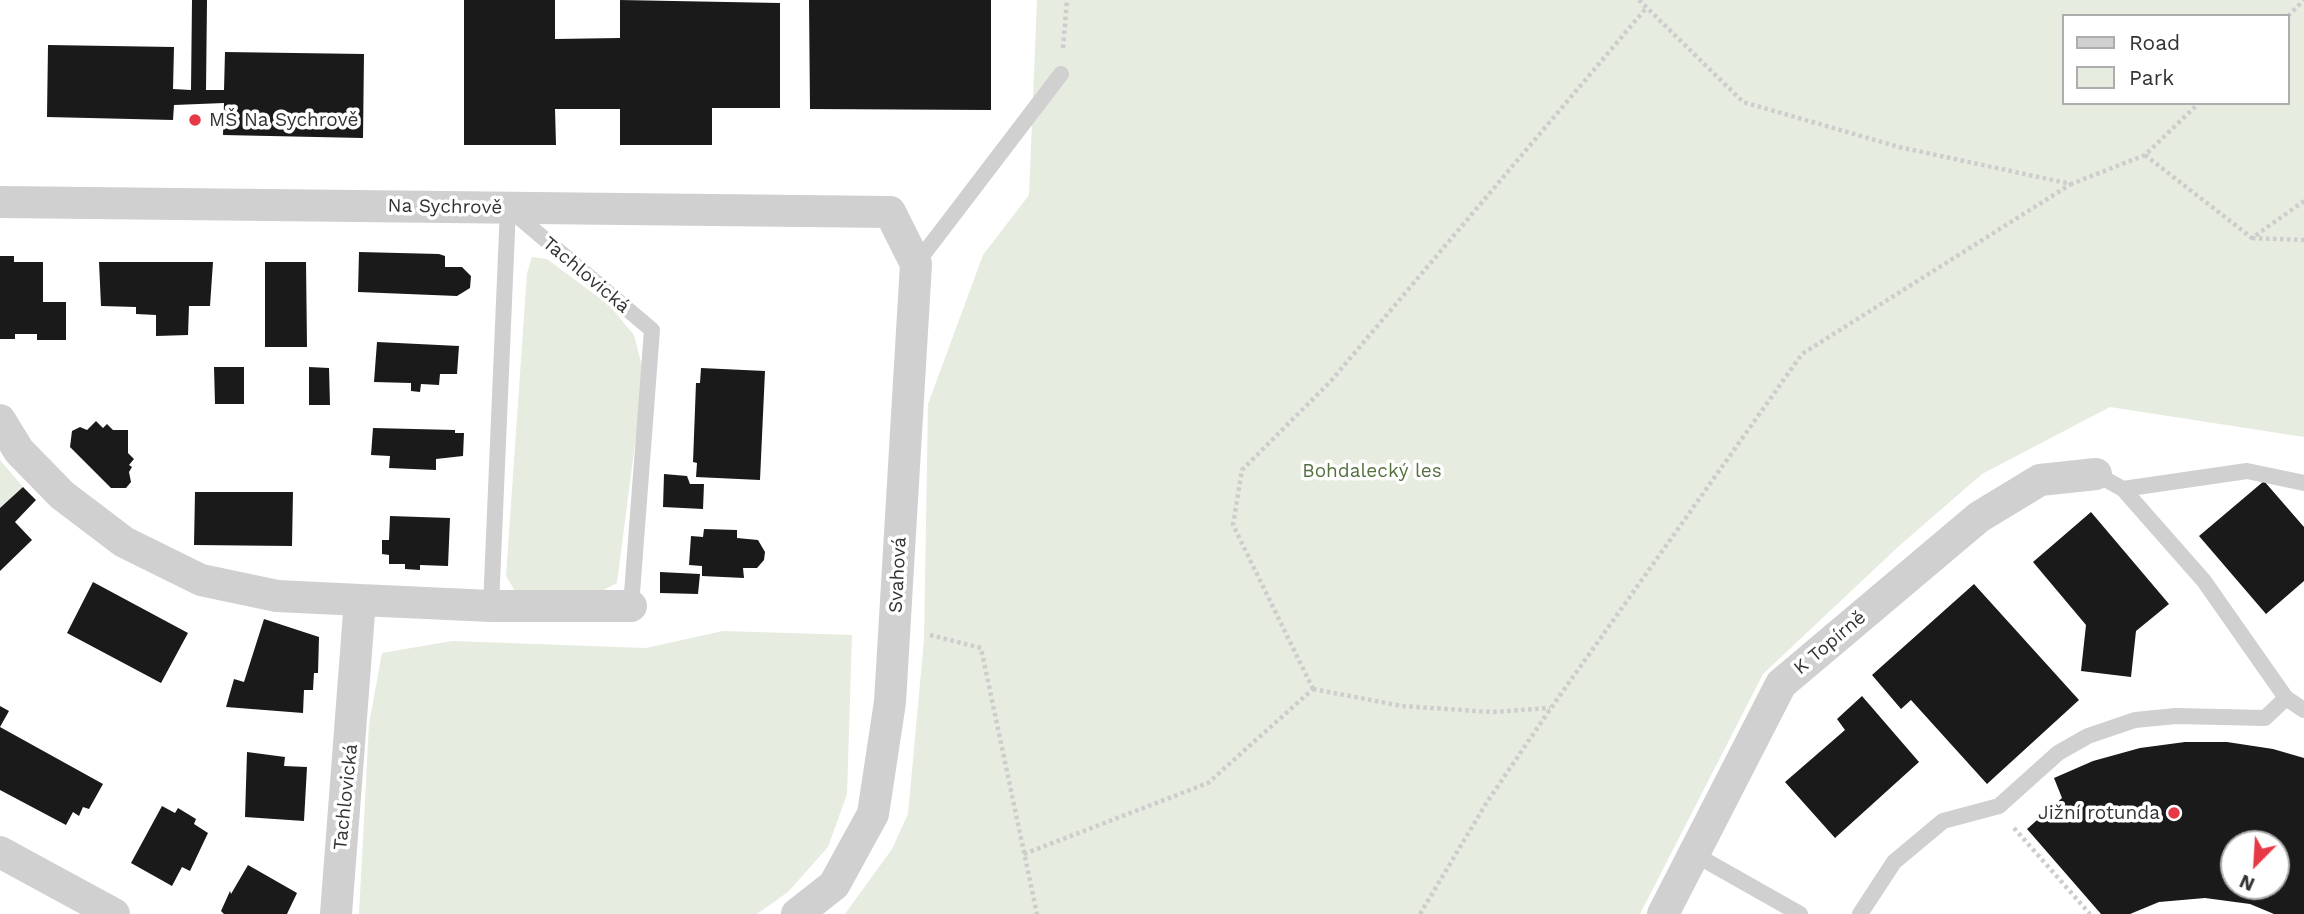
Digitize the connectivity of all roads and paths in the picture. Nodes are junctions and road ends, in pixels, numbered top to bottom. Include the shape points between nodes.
1 (1068, 0) edge
2 (1639, 0) edge
3 (2304, 0) edge
4 (1647, 7) junction
5 (2290, 14) edge
6 (1061, 74) joint
7 (2197, 105) edge
8 (2146, 155) junction
9 (2071, 184) junction
10 (2304, 201) edge
11 (0, 202) edge
12 (508, 208) junction
13 (890, 212) joint
14 (2252, 238) junction
15 (2304, 240) edge
16 (916, 264) junction
17 (0, 420) edge
18 (2109, 481) junction
19 (2304, 483) edge
20 (360, 600) junction
21 (491, 606) junction
22 (631, 606) joint
23 (895, 627) junction
24 (1313, 690) junction
25 (2286, 698) junction
26 (1551, 708) junction
27 (2304, 710) edge
28 (1996, 807) junction
29 (0, 852) edge
30 (1024, 854) junction
31 (1694, 854) junction
32 (114, 914) edge
33 (336, 914) edge
34 (797, 914) edge
35 (1037, 914) edge
36 (1420, 914) edge
37 (1663, 914) edge
38 (1801, 914) edge
39 (1860, 914) edge
40 (2090, 914) edge

1 - 6 path
2 - 4 path
3 - 5 path
4 - 9 path via 1743,102 1899,147
4 - 24 path via 1330,382 1242,470 1233,525
6 - 16 lane
7 - 8 path
8 - 9 path
8 - 14 path
9 - 26 path via 1802,354
10 - 14 path
11 - 12 street, Na Sychrově
12 - 13 street, Na Sychrově
12 - 21 lane
12 - 22 lane, Tachlovická via 652,330
13 - 16 street, Svahová
14 - 15 path
16 - 23 street, Svahová
17 - 20 street via 19,451 62,495 124,542 201,580 277,596
18 - 19 lane via 2247,471
18 - 25 lane via 2204,581
18 - 31 street, K Topírně via 2040,480 1979,517 1781,684
20 - 21 street, Tachlovická
20 - 33 street, Tachlovická
21 - 22 street, Tachlovická
23 - 30 path via 981,648
23 - 34 street, Svahová via 890,702 873,814 834,885
24 - 26 path via 1402,706 1492,712
24 - 30 path via 1208,783
25 - 27 lane
25 - 28 lane via 2265,718 2135,720 2088,736 2058,752
26 - 36 path via 1487,802
28 - 39 lane via 1943,821 1894,862
28 - 40 path
29 - 32 street
30 - 35 path
31 - 37 street, K Topírně
31 - 38 lane

